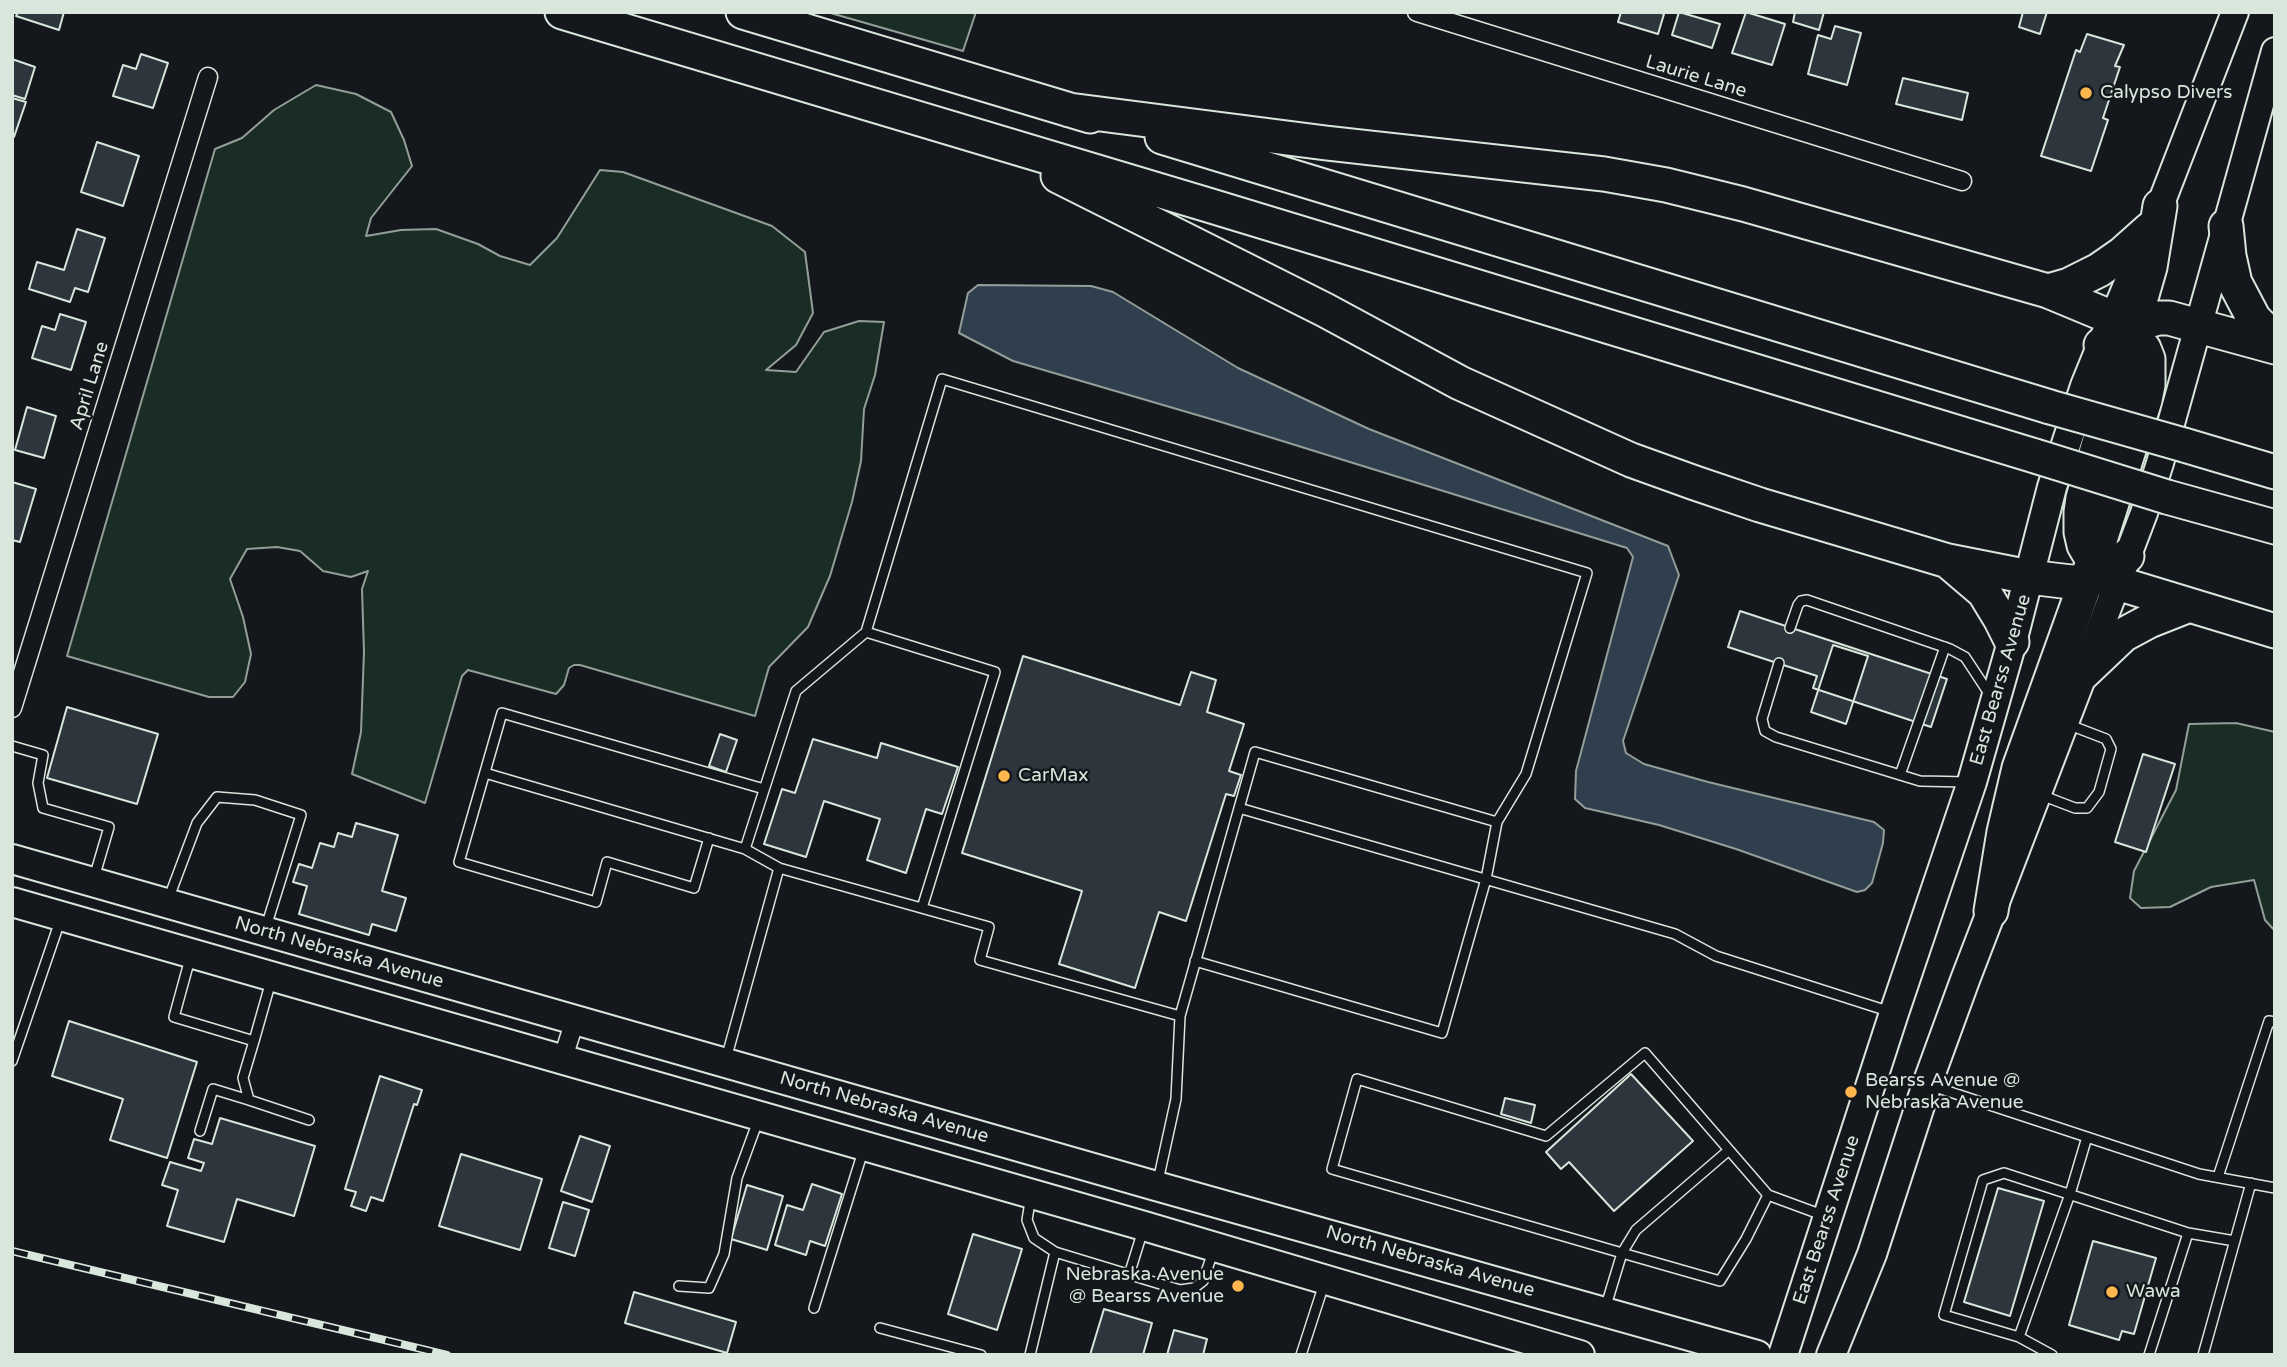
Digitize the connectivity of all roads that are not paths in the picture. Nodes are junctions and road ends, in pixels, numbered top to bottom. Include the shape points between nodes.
1 (562, 12) edge
2 (743, 12) edge
3 (1417, 12) edge
4 (2235, 12) edge
5 (2275, 51) edge
6 (208, 77) dead end
7 (1069, 110) junction
8 (977, 136) junction
9 (1962, 181) dead end
10 (2155, 218) junction
11 (2227, 226) junction
12 (2048, 291) junction
13 (2200, 325) junction
14 (2121, 330) junction
15 (2275, 340) edge
16 (2275, 347) edge
17 (2275, 472) edge
18 (2275, 527) edge
19 (1948, 561) junction
20 (2106, 572) junction
21 (2029, 577) junction
22 (2187, 606) junction
23 (1790, 628) dead end
24 (2275, 631) edge
25 (866, 632) junction
26 (2012, 642) junction
27 (1945, 647) junction
28 (1779, 663) dead end
29 (2083, 673) junction
30 (1995, 702) junction
31 (12, 708) edge
32 (2064, 723) junction
33 (12, 746) edge
34 (485, 773) junction
35 (1900, 775) junction
36 (1972, 782) junction
37 (764, 789) junction
38 (2036, 793) junction
39 (1239, 808) junction
40 (1497, 822) junction
41 (709, 838) junction
42 (745, 849) junction
43 (12, 859) edge
44 (779, 868) junction
45 (1486, 879) junction
46 (93, 882) junction
47 (12, 902) edge
48 (167, 903) junction
49 (922, 908) junction
50 (1991, 911) junction
51 (62, 916) junction
52 (265, 931) junction
53 (191, 954) junction
54 (1195, 961) junction
55 (272, 977) junction
56 (1894, 1013) junction
57 (1180, 1016) junction
58 (575, 1020) junction
59 (2275, 1022) edge
60 (254, 1041) junction
61 (562, 1060) junction
62 (12, 1061) edge
63 (724, 1063) junction
64 (1927, 1084) junction
65 (249, 1100) junction
66 (760, 1117) junction
67 (309, 1120) dead end
68 (200, 1131) dead end
69 (2087, 1137) junction
70 (865, 1147) junction
71 (1728, 1150) junction
72 (2218, 1177) junction
73 (2251, 1184) junction
74 (1156, 1186) junction
75 (2275, 1188) edge
76 (1031, 1194) junction
77 (2070, 1194) junction
78 (1768, 1195) junction
79 (1827, 1217) junction
80 (1144, 1226) junction
81 (2188, 1233) junction
82 (2235, 1241) junction
83 (1214, 1247) junction
84 (1055, 1252) junction
85 (1622, 1253) junction
86 (1129, 1275) junction
87 (1325, 1279) junction
88 (679, 1286) dead end
89 (814, 1308) dead end
90 (1604, 1311) junction
91 (880, 1328) dead end
92 (2019, 1336) junction
93 (981, 1355) edge
94 (1030, 1355) edge
95 (1301, 1355) edge
96 (1580, 1355) edge
97 (1758, 1355) edge
98 (1783, 1355) edge
99 (1832, 1355) edge
100 (2052, 1355) edge
101 (2149, 1355) edge
102 (2203, 1355) edge

1 - 8 highway
2 - 7 highway
3 - 9 street, Laurie Lane
4 - 10 main road
5 - 11 main road
6 - 31 street, April Lane
7 - 12 highway via 1636,179 1743,204
7 - 17 highway, bridge
8 - 18 highway, bridge
8 - 19 highway via 1449,377 1567,432 1631,460 1760,505
10 - 12 highway via 2122,254 2099,270
10 - 14 highway via 2150,267
11 - 13 main road
11 - 15 highway via 2235,283 2254,319
12 - 14 highway
13 - 14 highway via 2158,318
13 - 16 highway
13 - 20 main road via 2160,463
14 - 20 highway via 2081,512 2084,545
14 - 21 main road, East Bearss Avenue via 2052,487
19 - 21 highway
19 - 26 highway via 1984,592
20 - 21 highway via 2071,582
20 - 22 highway
20 - 29 main road
20 - 50 highway via 2019,768
21 - 26 main road, East Bearss Avenue
22 - 24 highway
22 - 29 highway via 2135,628
23 - 27 lane via 1798,605 1807,600
25 - 37 lane via 796,691
25 - 40 lane via 942,379 1587,573 1526,774
25 - 49 lane via 995,672
26 - 30 main road, East Bearss Avenue
27 - 30 lane via 1965,657
27 - 35 lane
28 - 35 lane via 1762,719 1765,731
29 - 32 main road
30 - 36 main road, East Bearss Avenue
32 - 38 main road
32 - 38 lane via 2105,739 2111,749 2099,792 2087,808
33 - 46 lane via 43,755 38,783 43,808 109,827
34 - 37 lane via 502,713
34 - 41 lane
34 - 41 lane via 459,862 509,877 596,902 607,862 695,888
35 - 36 lane via 1920,781
36 - 56 main road, East Bearss Avenue
37 - 42 lane
38 - 50 main road
39 - 40 lane via 1255,752
39 - 45 lane
39 - 54 lane
40 - 45 lane
41 - 42 lane
42 - 44 lane
43 - 46 main road, North Nebraska Avenue
44 - 49 lane
44 - 63 lane
45 - 54 lane via 1441,1033
45 - 56 lane via 1675,934 1716,956
46 - 48 main road, North Nebraska Avenue
47 - 51 main road
48 - 52 main road, North Nebraska Avenue
48 - 52 lane via 197,822 217,797 255,800 301,815
49 - 57 lane via 989,926 980,960
50 - 64 main road
51 - 53 main road
51 - 62 lane
52 - 58 main road, North Nebraska Avenue
53 - 55 main road
53 - 60 lane via 174,1017
54 - 57 lane
55 - 60 lane
55 - 61 main road
56 - 79 main road, East Bearss Avenue
57 - 74 lane via 1176,1100
58 - 61 street
58 - 63 main road, North Nebraska Avenue
59 - 72 lane via 2269,1021
60 - 65 lane via 243,1078
61 - 66 main road
63 - 74 main road, North Nebraska Avenue
64 - 69 lane
64 - 99 main road via 1872,1254
65 - 67 lane
65 - 68 lane via 213,1089
66 - 70 main road
66 - 88 lane via 737,1178 724,1254 709,1288
69 - 72 lane
69 - 77 lane
70 - 76 main road
70 - 89 lane
71 - 78 lane
71 - 85 lane via 1636,1230
71 - 85 lane via 1645,1053 1546,1136 1357,1079 1332,1169
72 - 73 lane
73 - 75 lane
73 - 82 lane
74 - 80 main road
74 - 90 main road, North Nebraska Avenue
76 - 80 main road
76 - 84 lane via 1027,1220 1034,1238
77 - 81 lane
77 - 92 lane
77 - 92 lane via 2004,1172 1983,1180 1944,1315
78 - 79 lane
78 - 85 lane via 1720,1281
79 - 98 main road, East Bearss Avenue
80 - 83 main road
80 - 86 lane
81 - 82 lane
81 - 101 lane
82 - 102 lane
83 - 86 lane via 1203,1281 1194,1288 1180,1290
83 - 87 main road
84 - 86 lane
84 - 94 lane
85 - 90 lane
87 - 95 lane
87 - 96 main road
90 - 97 main road, North Nebraska Avenue
91 - 93 lane
92 - 100 lane

